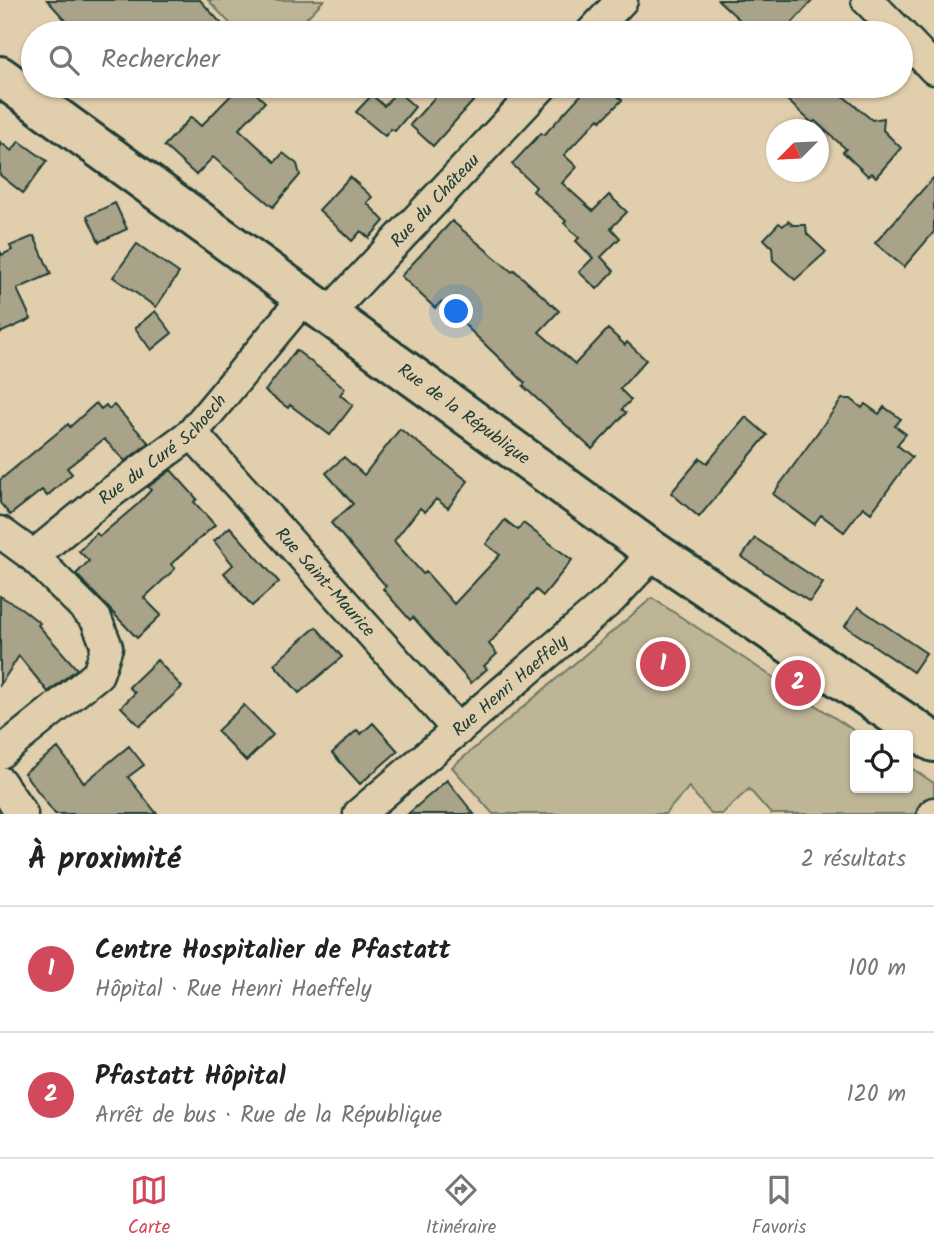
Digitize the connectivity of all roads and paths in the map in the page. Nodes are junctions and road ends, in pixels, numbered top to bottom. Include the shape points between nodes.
1 (622, 0) edge
2 (867, 0) edge
3 (602, 21) edge
4 (887, 21) edge
5 (913, 47) edge
6 (934, 69) edge
7 (0, 76) edge
8 (21, 91) edge
9 (30, 98) edge
10 (530, 98) edge
11 (316, 306) junction
12 (192, 433) junction
13 (0, 532) edge
14 (653, 551) junction
15 (33, 556) junction
16 (458, 730) junction
17 (934, 742) edge
18 (0, 753) edge
19 (0, 782) edge
20 (22, 814) edge
21 (359, 814) edge

1 - 3 street
2 - 4 street
5 - 6 street
7 - 8 main road, Rue de la République
9 - 11 main road, Rue de la République
10 - 11 street, Rue du Château
11 - 12 street, Rue du Curé Schoech
11 - 14 main road, Rue de la République
12 - 15 street, Rue du Curé Schoech
12 - 16 street, Rue Saint-Maurice
13 - 15 street
14 - 16 street, Rue Henri Haeffely via 611,598
14 - 17 main road, Rue de la République
15 - 18 street via 96,619 107,647 98,674
16 - 21 street, Rue Henri Haeffely
19 - 20 street

